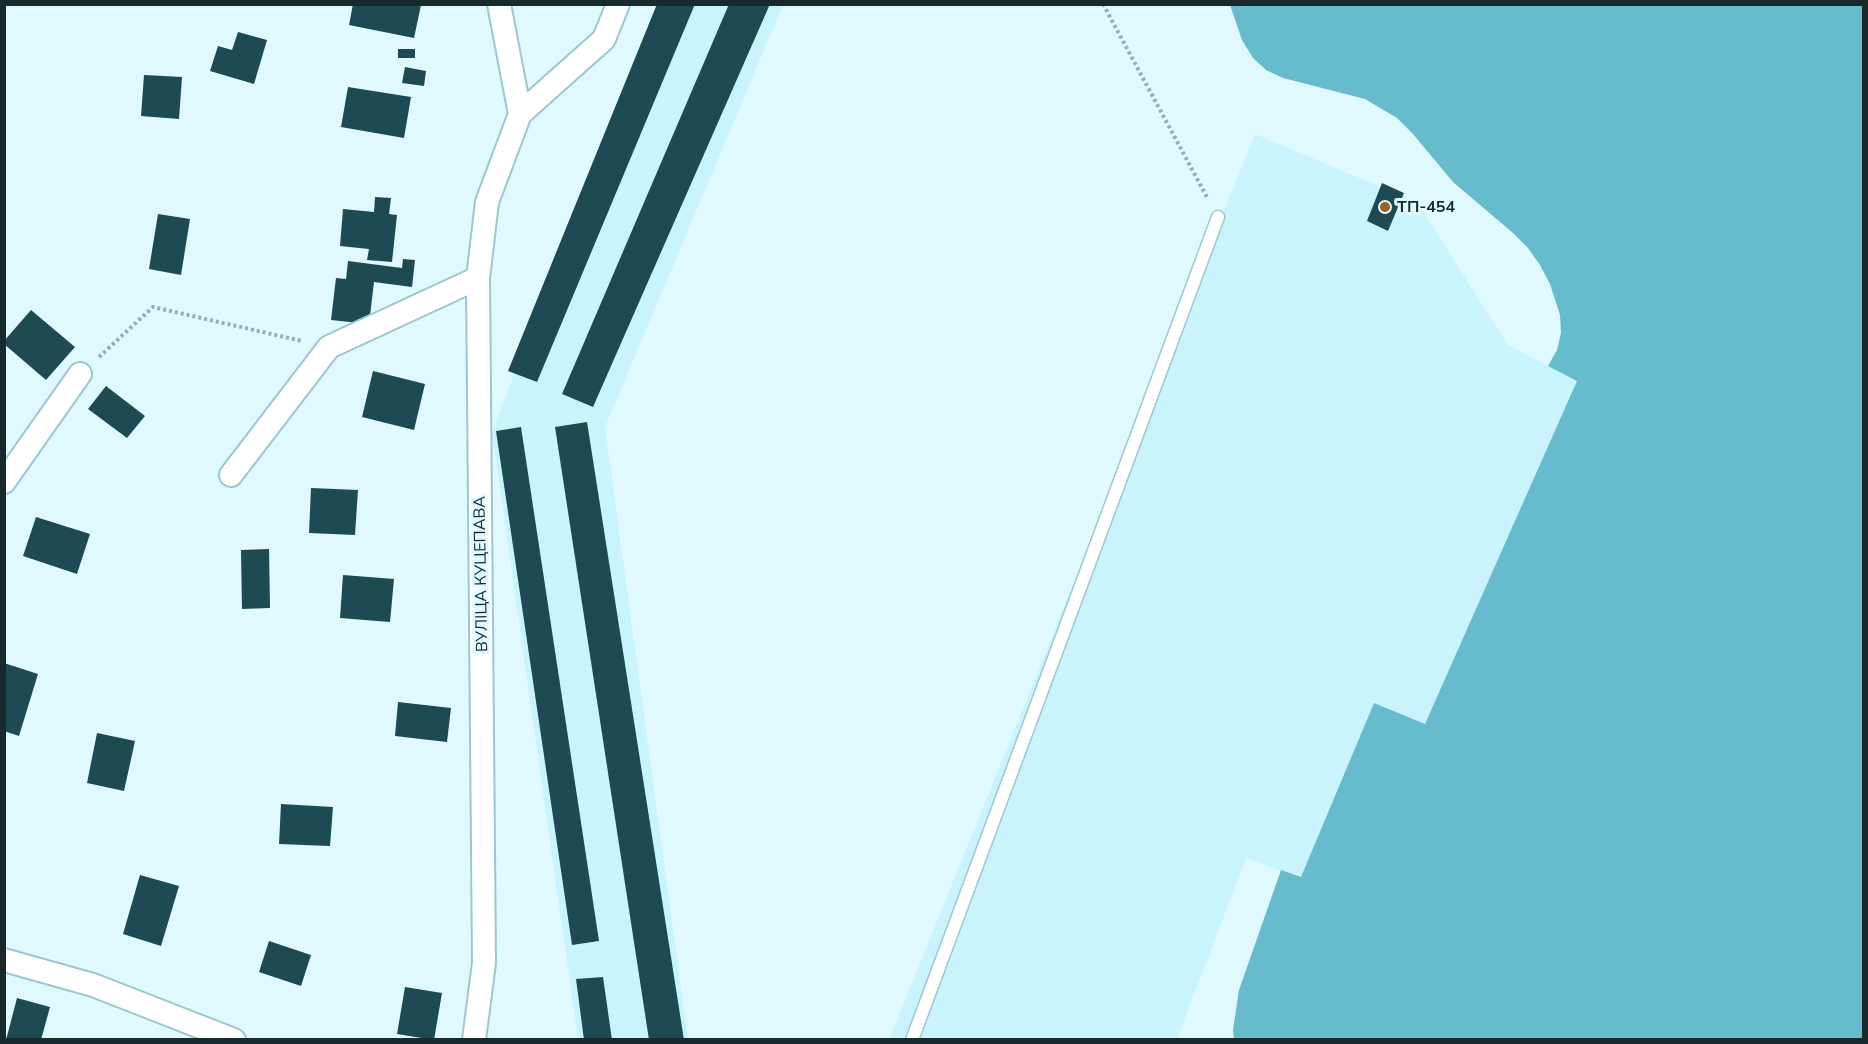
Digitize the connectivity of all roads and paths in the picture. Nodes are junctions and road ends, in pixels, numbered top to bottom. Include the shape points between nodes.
1 (499, 4) edge
2 (618, 4) edge
3 (1103, 4) edge
4 (520, 114) junction
5 (1218, 217) joint
6 (478, 278) junction
7 (329, 347) junction
8 (80, 374) joint
9 (231, 475) dead end
10 (4, 482) edge
11 (4, 960) edge
12 (234, 1040) edge
13 (474, 1040) edge
14 (912, 1040) edge

1 - 4 street
2 - 4 street via 604,39
3 - 5 path
4 - 6 street, ВУЛІЦА КУЦЕПАВА via 487,202
5 - 14 lane
6 - 7 street
6 - 13 street, ВУЛІЦА КУЦЕПАВА via 484,963
7 - 8 path via 153,307
7 - 9 street
8 - 10 street
11 - 12 street via 93,985

